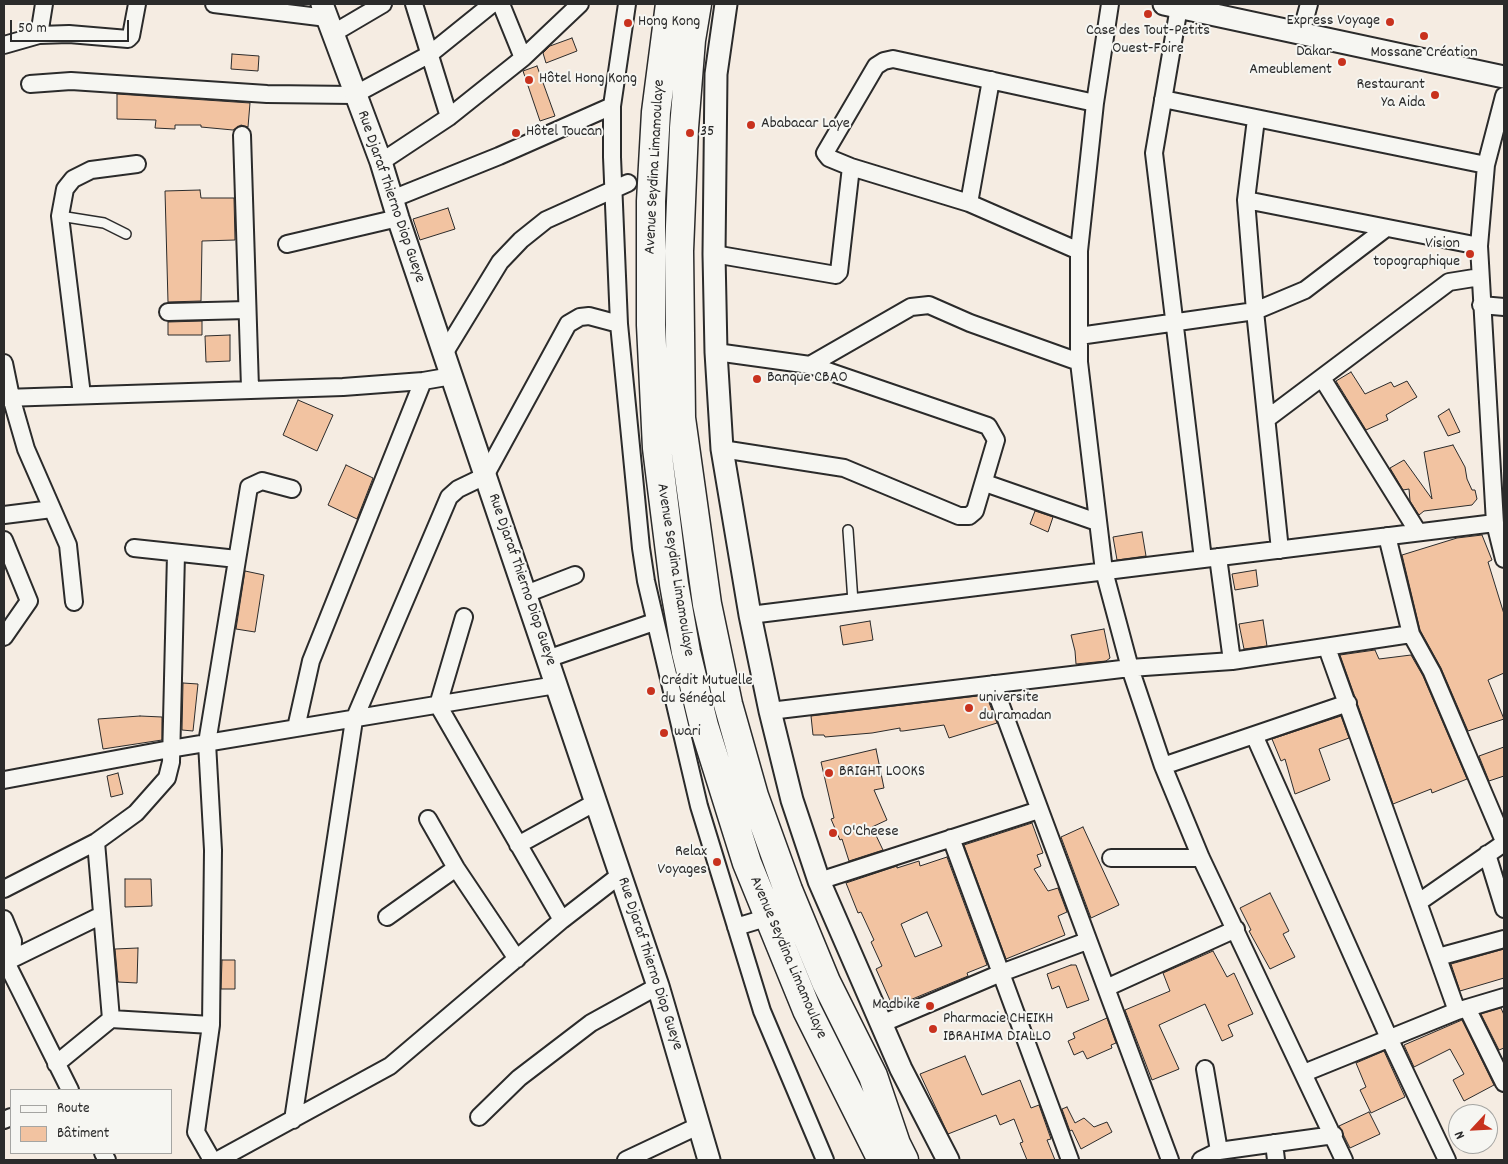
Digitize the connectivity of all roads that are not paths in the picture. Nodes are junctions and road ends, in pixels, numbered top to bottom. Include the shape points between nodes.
1 (44, 4) edge
2 (137, 4) edge
3 (214, 4) edge
4 (383, 4) edge
5 (414, 4) edge
6 (492, 4) edge
7 (501, 4) edge
8 (580, 4) edge
9 (627, 4) edge
10 (670, 4) edge
11 (697, 4) edge
12 (726, 4) edge
13 (1110, 4) edge
14 (1309, 4) edge
15 (1171, 5) edge
16 (1215, 9) edge
17 (327, 19) edge
18 (1301, 34) junction
19 (39, 35) junction
20 (4, 44) edge
21 (430, 54) junction
22 (523, 58) junction
23 (1504, 77) edge
24 (992, 80) junction
25 (30, 84) dead end
26 (354, 95) junction
27 (1504, 96) edge
28 (1163, 99) junction
29 (1095, 103) junction
30 (612, 106) junction
31 (449, 117) junction
32 (1256, 118) junction
33 (242, 135) dead end
34 (381, 162) junction
35 (137, 164) dead end
36 (1486, 165) junction
37 (851, 167) junction
38 (621, 185) junction
39 (1246, 200) junction
40 (969, 203) junction
41 (395, 209) junction
42 (60, 216) junction
43 (1385, 229) junction
44 (126, 234) dead end
45 (287, 244) dead end
46 (1478, 246) junction
47 (1079, 251) junction
48 (714, 254) junction
49 (1480, 277) junction
50 (1481, 305) junction
51 (1504, 307) edge
52 (247, 310) junction
53 (1255, 311) junction
54 (168, 312) dead end
55 (1173, 322) junction
56 (620, 324) junction
57 (1079, 336) junction
58 (445, 352) junction
59 (716, 352) junction
60 (1079, 362) junction
61 (4, 363) edge
62 (810, 365) junction
63 (452, 376) junction
64 (1322, 378) junction
65 (423, 381) junction
66 (250, 388) junction
67 (82, 395) junction
68 (7, 397) edge
69 (1268, 418) junction
70 (722, 449) junction
71 (1498, 466) edge
72 (485, 476) junction
73 (985, 483) junction
74 (292, 489) dead end
75 (52, 509) junction
76 (4, 515) edge
77 (1096, 522) junction
78 (848, 530) dead end
79 (1418, 532) junction
80 (1499, 532) edge
81 (1387, 536) junction
82 (4, 540) edge
83 (134, 548) dead end
84 (1280, 550) junction
85 (176, 554) junction
86 (237, 558) junction
87 (1211, 558) junction
88 (1504, 559) edge
89 (1104, 571) junction
90 (575, 575) dead end
91 (526, 594) junction
92 (74, 602) dead end
93 (853, 602) junction
94 (750, 615) junction
95 (464, 617) dead end
96 (654, 622) junction
97 (1411, 634) junction
98 (4, 637) edge
99 (1327, 648) junction
100 (547, 659) junction
101 (1232, 661) junction
102 (1130, 668) junction
103 (992, 684) junction
104 (556, 685) junction
105 (1348, 703) junction
106 (438, 705) junction
107 (770, 711) junction
108 (354, 720) junction
109 (296, 728) junction
110 (1254, 735) junction
111 (207, 743) junction
112 (170, 749) junction
113 (1163, 766) junction
114 (4, 780) edge
115 (596, 802) junction
116 (1039, 810) junction
117 (428, 819) dead end
118 (951, 838) junction
119 (96, 842) junction
120 (1504, 842) edge
121 (518, 845) junction
122 (1488, 854) junction
123 (1112, 858) dead end
124 (1201, 858) junction
125 (456, 868) junction
126 (620, 874) junction
127 (819, 881) junction
128 (4, 889) edge
129 (1419, 902) junction
130 (1504, 909) edge
131 (102, 915) junction
132 (387, 917) dead end
133 (769, 917) junction
134 (4, 919) edge
135 (562, 920) junction
136 (736, 927) junction
137 (1236, 929) junction
138 (1504, 938) edge
139 (1087, 941) junction
140 (1438, 957) junction
141 (517, 959) junction
142 (8, 963) edge
143 (1001, 973) junction
144 (658, 986) junction
145 (1106, 988) junction
146 (1504, 997) edge
147 (1462, 1009) junction
148 (112, 1019) junction
149 (881, 1024) junction
150 (211, 1025) junction
151 (1389, 1038) junction
152 (56, 1064) junction
153 (1205, 1069) dead end
154 (838, 1073) junction
155 (1304, 1073) junction
156 (873, 1076) junction
157 (1504, 1083) edge
158 (68, 1089) edge
159 (479, 1117) dead end
160 (293, 1120) junction
161 (698, 1126) junction
162 (1334, 1135) junction
163 (1274, 1143) junction
164 (1219, 1151) junction
165 (212, 1160) edge
166 (218, 1160) edge
167 (626, 1160) edge
168 (709, 1160) edge
169 (825, 1160) edge
170 (861, 1160) edge
171 (882, 1160) edge
172 (904, 1160) edge
173 (922, 1160) edge
174 (948, 1160) edge
175 (1070, 1160) edge
176 (1170, 1160) edge
177 (1200, 1160) edge
178 (1276, 1160) edge
179 (1344, 1160) edge
180 (1447, 1160) edge

1 - 19 street
2 - 19 street via 128,39
3 - 17 street
4 - 17 street
5 - 21 street
6 - 21 street
7 - 22 street
8 - 22 street
9 - 30 street
10 - 133 highway, Avenue Seydina Limamoulaye via 656,112 650,201 651,325 660,482 686,652 704,726 747,863
11 - 156 highway, Avenue Seydina Limamoulaye via 684,128 679,251 681,418 707,604 728,704 754,796 819,964
12 - 48 street via 716,74
13 - 29 street
14 - 18 street
15 - 16 street
15 - 28 street
16 - 18 street
17 - 26 street, Rue Djaraf Thierno Diop Gueye
18 - 23 street
19 - 20 street
21 - 26 street
21 - 31 street
22 - 31 street
24 - 29 street
24 - 37 street via 894,59 884,61 876,66 826,149 829,158
24 - 40 street
25 - 26 street via 71,80 268,94
26 - 34 street, Rue Djaraf Thierno Diop Gueye
27 - 36 street
28 - 32 street
28 - 55 street via 1154,152
29 - 47 street
30 - 38 street
30 - 41 street via 499,156
31 - 34 street
32 - 36 street
32 - 39 street
33 - 52 street
34 - 41 street, Rue Djaraf Thierno Diop Gueye
35 - 42 street via 91,170 72,179 66,189
36 - 46 street
37 - 40 street
37 - 48 street via 837,274 831,276
38 - 56 street
38 - 58 street via 546,220 521,240 500,262
39 - 43 street
39 - 53 street
40 - 47 street
41 - 45 street
41 - 58 street, Rue Djaraf Thierno Diop Gueye
42 - 44 lane via 104,223
42 - 67 street
43 - 46 street
43 - 53 street via 1305,290
46 - 49 street
47 - 57 street
48 - 59 street
49 - 50 street
49 - 64 street via 1449,282
50 - 51 street
50 - 71 street
52 - 54 street
52 - 66 street
53 - 55 street
53 - 69 street
55 - 57 street
55 - 87 street
56 - 72 street via 589,316 568,324
56 - 96 street via 640,548
57 - 60 street
58 - 63 street, Rue Djaraf Thierno Diop Gueye
59 - 62 street
59 - 70 street
60 - 62 street via 929,305 911,307
60 - 77 street
61 - 68 street
62 - 73 street via 988,426 996,440
63 - 65 street
63 - 72 street, Rue Djaraf Thierno Diop Gueye
64 - 69 street
64 - 79 street
65 - 66 street via 343,387
65 - 109 street via 311,661
66 - 67 street
67 - 68 street
68 - 75 street
69 - 84 street
70 - 73 street via 844,468 959,516 968,516 975,511
70 - 94 street
71 - 80 street
72 - 91 street, Rue Djaraf Thierno Diop Gueye
72 - 108 street via 449,497
73 - 77 street
74 - 86 street via 262,481 249,487
75 - 76 street
75 - 92 street via 68,545
77 - 89 street
78 - 93 lane
79 - 80 street
79 - 81 street
80 - 88 street
81 - 84 street
81 - 97 street
82 - 98 street via 29,601
83 - 85 street
84 - 87 street
85 - 86 street
85 - 112 street
86 - 111 street
87 - 89 street
87 - 101 street
89 - 93 street
89 - 102 street
90 - 91 street
91 - 100 street, Rue Djaraf Thierno Diop Gueye
93 - 94 street
94 - 107 street
95 - 106 street
96 - 100 street
96 - 136 street via 699,806
97 - 99 street
97 - 120 street via 1432,672
99 - 101 street
99 - 105 street
100 - 104 street, Rue Djaraf Thierno Diop Gueye
101 - 102 street
102 - 103 street
102 - 113 street
103 - 107 street
103 - 116 street
104 - 106 street
104 - 115 street, Rue Djaraf Thierno Diop Gueye
105 - 110 street
105 - 129 street
106 - 108 street
106 - 121 street
107 - 127 street via 792,800
108 - 109 street
108 - 160 street
109 - 111 street
110 - 113 street
110 - 151 street
111 - 112 street
111 - 150 street via 213,850
112 - 114 street
112 - 119 street via 167,778 136,813
113 - 124 street
115 - 121 street
115 - 126 street, Rue Djaraf Thierno Diop Gueye
116 - 118 street
116 - 139 street
117 - 125 street
118 - 127 street
118 - 143 street
119 - 128 street
119 - 131 street
120 - 122 street
121 - 135 street
122 - 129 street
122 - 130 street
123 - 124 street
124 - 137 street
125 - 132 street
125 - 141 street
126 - 135 street
126 - 144 street, Rue Djaraf Thierno Diop Gueye
127 - 149 street
129 - 140 street
131 - 142 street
131 - 148 street
133 - 136 street
133 - 154 highway, Avenue Seydina Limamoulaye
134 - 142 street via 13,941
135 - 141 street
136 - 169 street via 762,1011
137 - 145 street
137 - 155 street
138 - 140 street
139 - 143 street
139 - 145 street
140 - 147 street
141 - 160 street via 390,1066
142 - 152 street
143 - 149 street
143 - 175 street
144 - 159 street via 591,1022 519,1078
144 - 161 street, Rue Djaraf Thierno Diop Gueye
145 - 176 street
146 - 147 street
147 - 151 street
147 - 157 street
148 - 150 street
148 - 152 street
149 - 174 street
150 - 165 street via 196,1132
151 - 155 street
151 - 180 street
152 - 158 street
153 - 164 street
154 - 170 highway via 843,1116
154 - 171 highway, Avenue Seydina Limamoulaye
155 - 162 street
156 - 172 highway, Avenue Seydina Limamoulaye
156 - 173 highway
160 - 166 street
161 - 167 street
161 - 168 street, Rue Djaraf Thierno Diop Gueye
162 - 163 street
162 - 179 street
163 - 164 street
163 - 178 street
164 - 177 street

